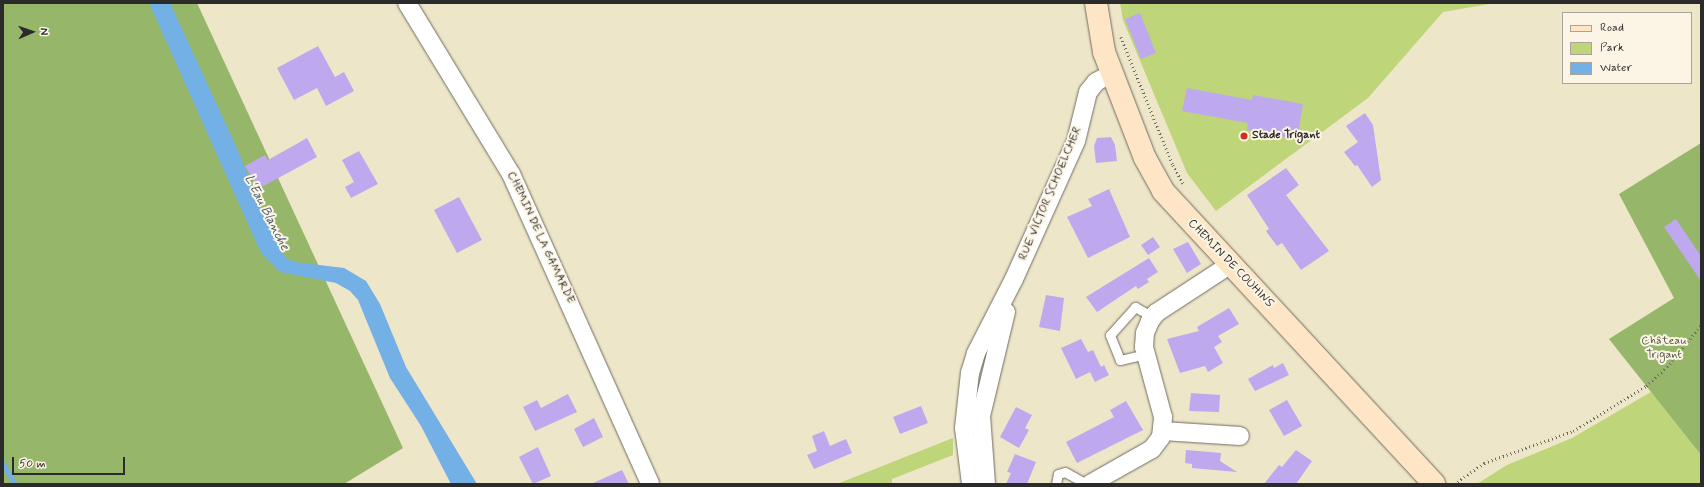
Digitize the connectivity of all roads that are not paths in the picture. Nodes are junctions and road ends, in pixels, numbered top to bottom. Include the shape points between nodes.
1 (407, 3) edge
2 (1096, 3) edge
3 (1112, 73) junction
4 (1231, 264) junction
5 (1014, 280) junction
6 (1153, 317) junction
7 (1146, 354) junction
8 (1163, 431) junction
9 (1240, 436) dead end
10 (650, 484) edge
11 (971, 484) edge
12 (986, 484) edge
13 (1056, 484) edge
14 (1087, 484) edge
15 (1090, 484) edge
16 (1434, 484) edge

1 - 10 street, CHEMIN DE LA GAMARDE via 511,174
2 - 3 street, CHEMIN DE COUHINS via 1099,36
3 - 4 street, CHEMIN DE COUHINS via 1145,158 1160,186 1175,206
3 - 5 street, RUE VICTOR SCHOELCHER via 1096,82 1088,92 1076,140
4 - 6 street
4 - 16 street, CHEMIN DE COUHINS
5 - 11 street, RUE VICTOR SCHOELCHER via 976,353 970,374 964,428
5 - 12 street, RUE VICTOR SCHOELCHER via 981,416
6 - 7 street via 1145,333
6 - 7 lane via 1135,308 1110,335 1120,360
7 - 8 street via 1163,417
8 - 9 street
8 - 15 street via 1152,449
13 - 14 lane via 1058,474 1065,472

